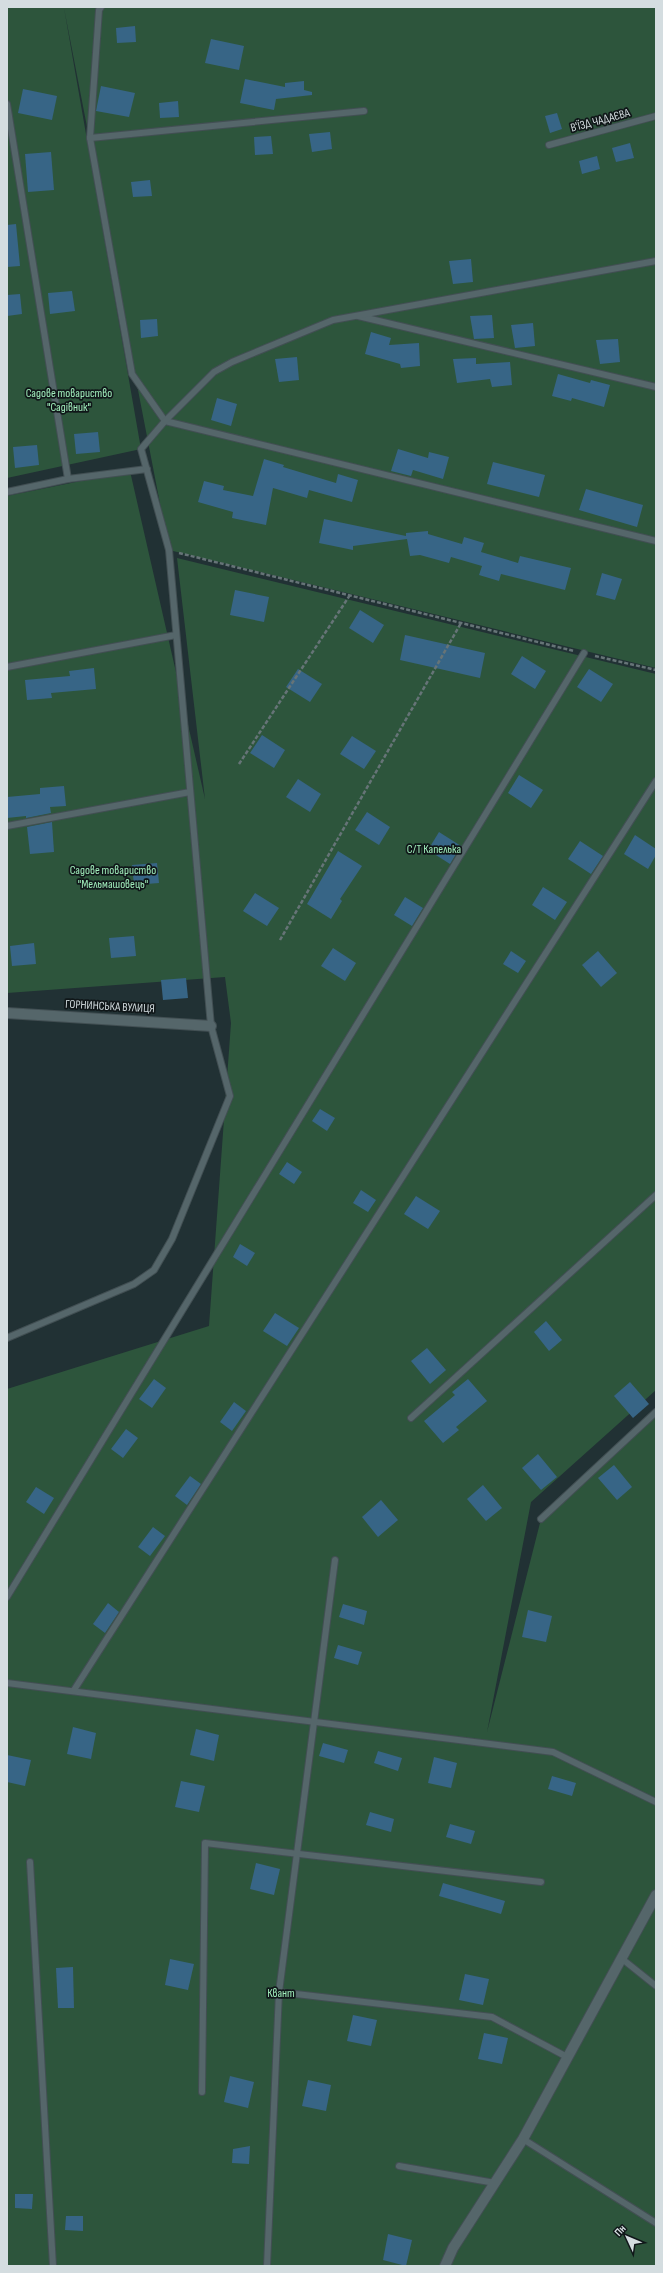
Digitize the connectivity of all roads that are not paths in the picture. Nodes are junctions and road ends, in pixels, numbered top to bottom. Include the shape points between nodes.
1 (101, 7) edge
2 (7, 104) edge
3 (364, 111) dead end
4 (656, 116) edge
5 (90, 138) junction
6 (549, 146) dead end
7 (656, 261) edge
8 (356, 315) junction
9 (656, 387) edge
10 (165, 421) junction
11 (147, 469) junction
12 (68, 479) junction
13 (7, 492) edge
14 (656, 541) edge
15 (176, 635) junction
16 (584, 653) road end
17 (7, 667) edge
18 (656, 781) edge
19 (190, 792) junction
20 (7, 826) edge
21 (7, 1013) edge
22 (211, 1026) junction
23 (656, 1195) edge
24 (7, 1338) edge
25 (656, 1412) edge
26 (411, 1418) dead end
27 (541, 1519) dead end
28 (335, 1560) dead end
29 (7, 1598) edge
30 (7, 1683) edge
31 (74, 1690) junction
32 (314, 1721) junction
33 (656, 1802) edge
34 (297, 1854) junction
35 (30, 1862) dead end
36 (540, 1882) dead end
37 (656, 1895) edge
38 (621, 1958) junction
39 (656, 1986) edge
40 (279, 1992) junction
41 (567, 2057) junction
42 (202, 2092) dead end
43 (523, 2139) junction
44 (399, 2166) dead end
45 (495, 2183) junction
46 (656, 2223) edge
47 (53, 2266) edge
48 (267, 2266) edge
49 (445, 2266) edge

1 - 5 lane
2 - 12 lane
3 - 5 lane
4 - 6 lane, В'ЇЗД ЧАДАЄВА
5 - 10 lane via 132,374
7 - 8 lane
8 - 9 lane
8 - 10 lane via 333,320 232,362 214,372
10 - 11 lane via 141,449
10 - 14 lane
11 - 12 lane
11 - 15 lane via 169,550
12 - 13 lane
15 - 17 lane
15 - 19 lane
16 - 29 lane
18 - 31 lane
19 - 20 lane
19 - 22 lane
21 - 22 street, ГОРНИНСЬКА ВУЛИЦЯ
22 - 24 lane via 230,1096 172,1239 154,1270 134,1284
23 - 26 lane
25 - 27 lane
28 - 32 lane
30 - 31 lane
31 - 32 lane
32 - 33 lane via 553,1752
32 - 34 lane
34 - 36 lane
34 - 40 lane
34 - 42 lane via 205,1843
35 - 47 lane
37 - 38 street
38 - 39 lane
38 - 41 street
40 - 41 lane via 492,2017
40 - 48 lane
41 - 43 street
43 - 45 street
43 - 46 lane
44 - 45 lane
45 - 49 street via 453,2248

